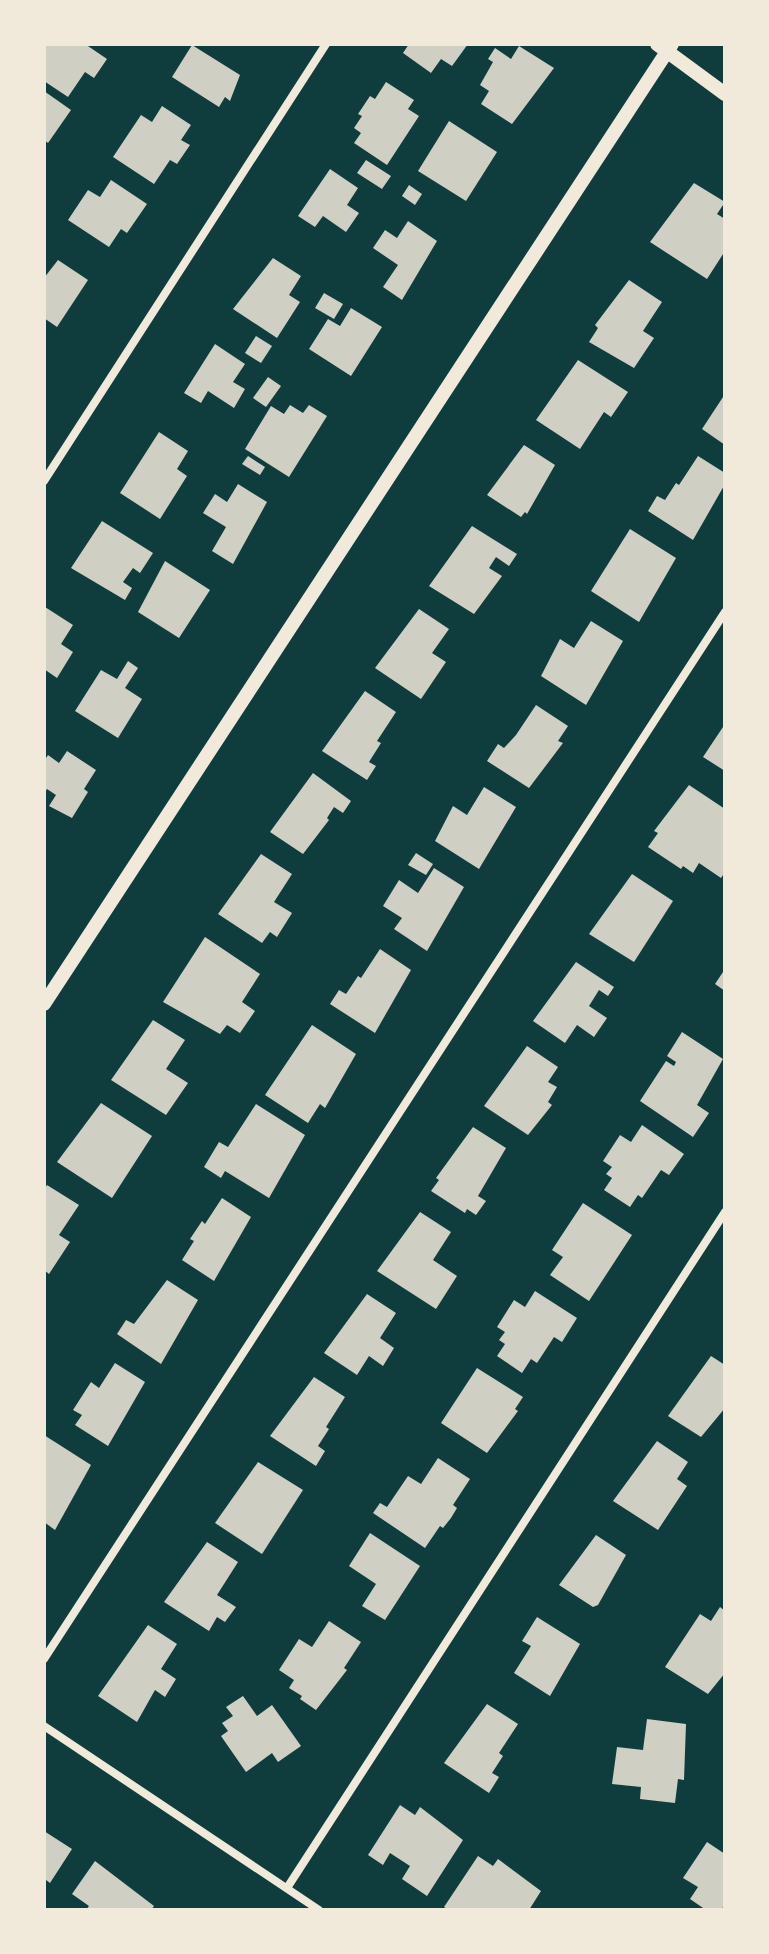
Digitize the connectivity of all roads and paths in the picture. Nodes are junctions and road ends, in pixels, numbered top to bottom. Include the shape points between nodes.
1 (326, 44) edge
2 (665, 46) edge
3 (725, 94) edge
4 (44, 481) edge
5 (725, 612) edge
6 (44, 1004) edge
7 (725, 1212) edge
8 (44, 1659) edge
9 (44, 1726) edge
10 (287, 1888) junction
11 (319, 1910) edge

1 - 4 street
2 - 3 street
2 - 6 street
5 - 8 street
7 - 10 street
9 - 10 street
10 - 11 street

